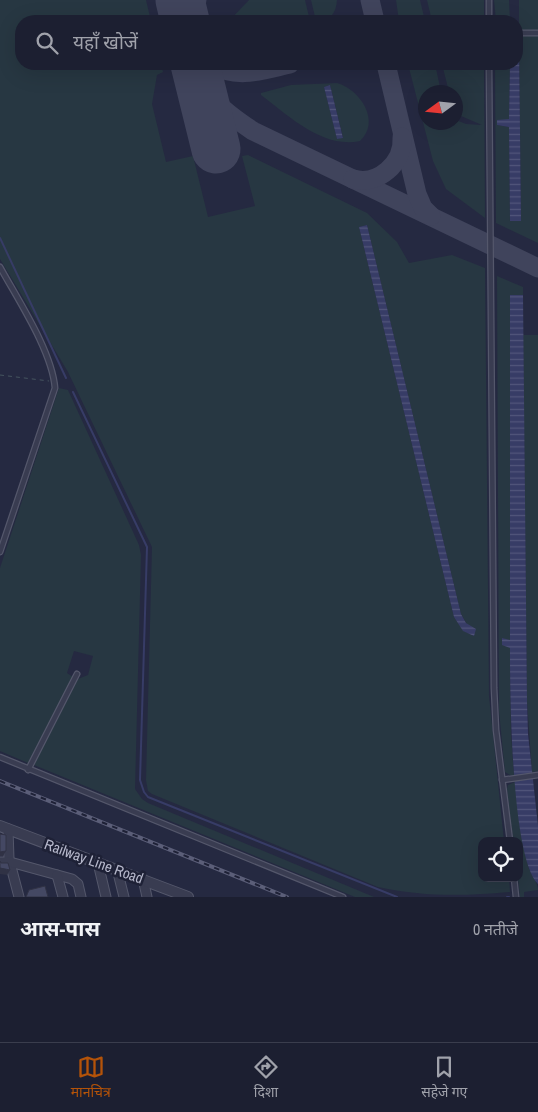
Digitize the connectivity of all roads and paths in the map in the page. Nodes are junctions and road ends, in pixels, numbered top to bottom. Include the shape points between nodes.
1 (489, 0) edge
2 (489, 15) edge
3 (523, 32) edge
4 (538, 33) edge
5 (489, 70) edge
6 (0, 267) edge
7 (0, 374) edge
8 (54, 381) junction
9 (0, 552) edge
10 (77, 674) dead end
11 (0, 758) edge
12 (28, 770) junction
13 (536, 776) edge
14 (502, 780) junction
15 (4, 827) edge
16 (509, 837) edge
17 (5, 862) edge
18 (98, 863) junction
19 (117, 869) junction
20 (57, 875) junction
21 (143, 879) junction
22 (514, 882) edge
23 (172, 893) edge
24 (19, 897) edge
25 (63, 897) edge
26 (81, 897) edge
27 (106, 897) edge
28 (124, 897) edge
29 (147, 897) edge
30 (188, 897) edge
31 (343, 897) edge
32 (516, 897) edge

1 - 2 lane
3 - 4 lane
5 - 14 lane via 494,688
6 - 8 lane via 27,316
7 - 8 path
8 - 9 lane via 53,400
10 - 12 lane
11 - 12 lane
12 - 31 lane
13 - 14 lane
14 - 16 lane
15 - 17 street
15 - 18 street, Railway Line Road
17 - 20 street
17 - 24 street
18 - 19 street, Railway Line Road
18 - 27 street
19 - 21 street, Railway Line Road
19 - 28 street
20 - 25 street
20 - 26 street via 76,881
21 - 23 street, Railway Line Road
21 - 29 street
22 - 32 lane
23 - 30 street, Railway Line Road

